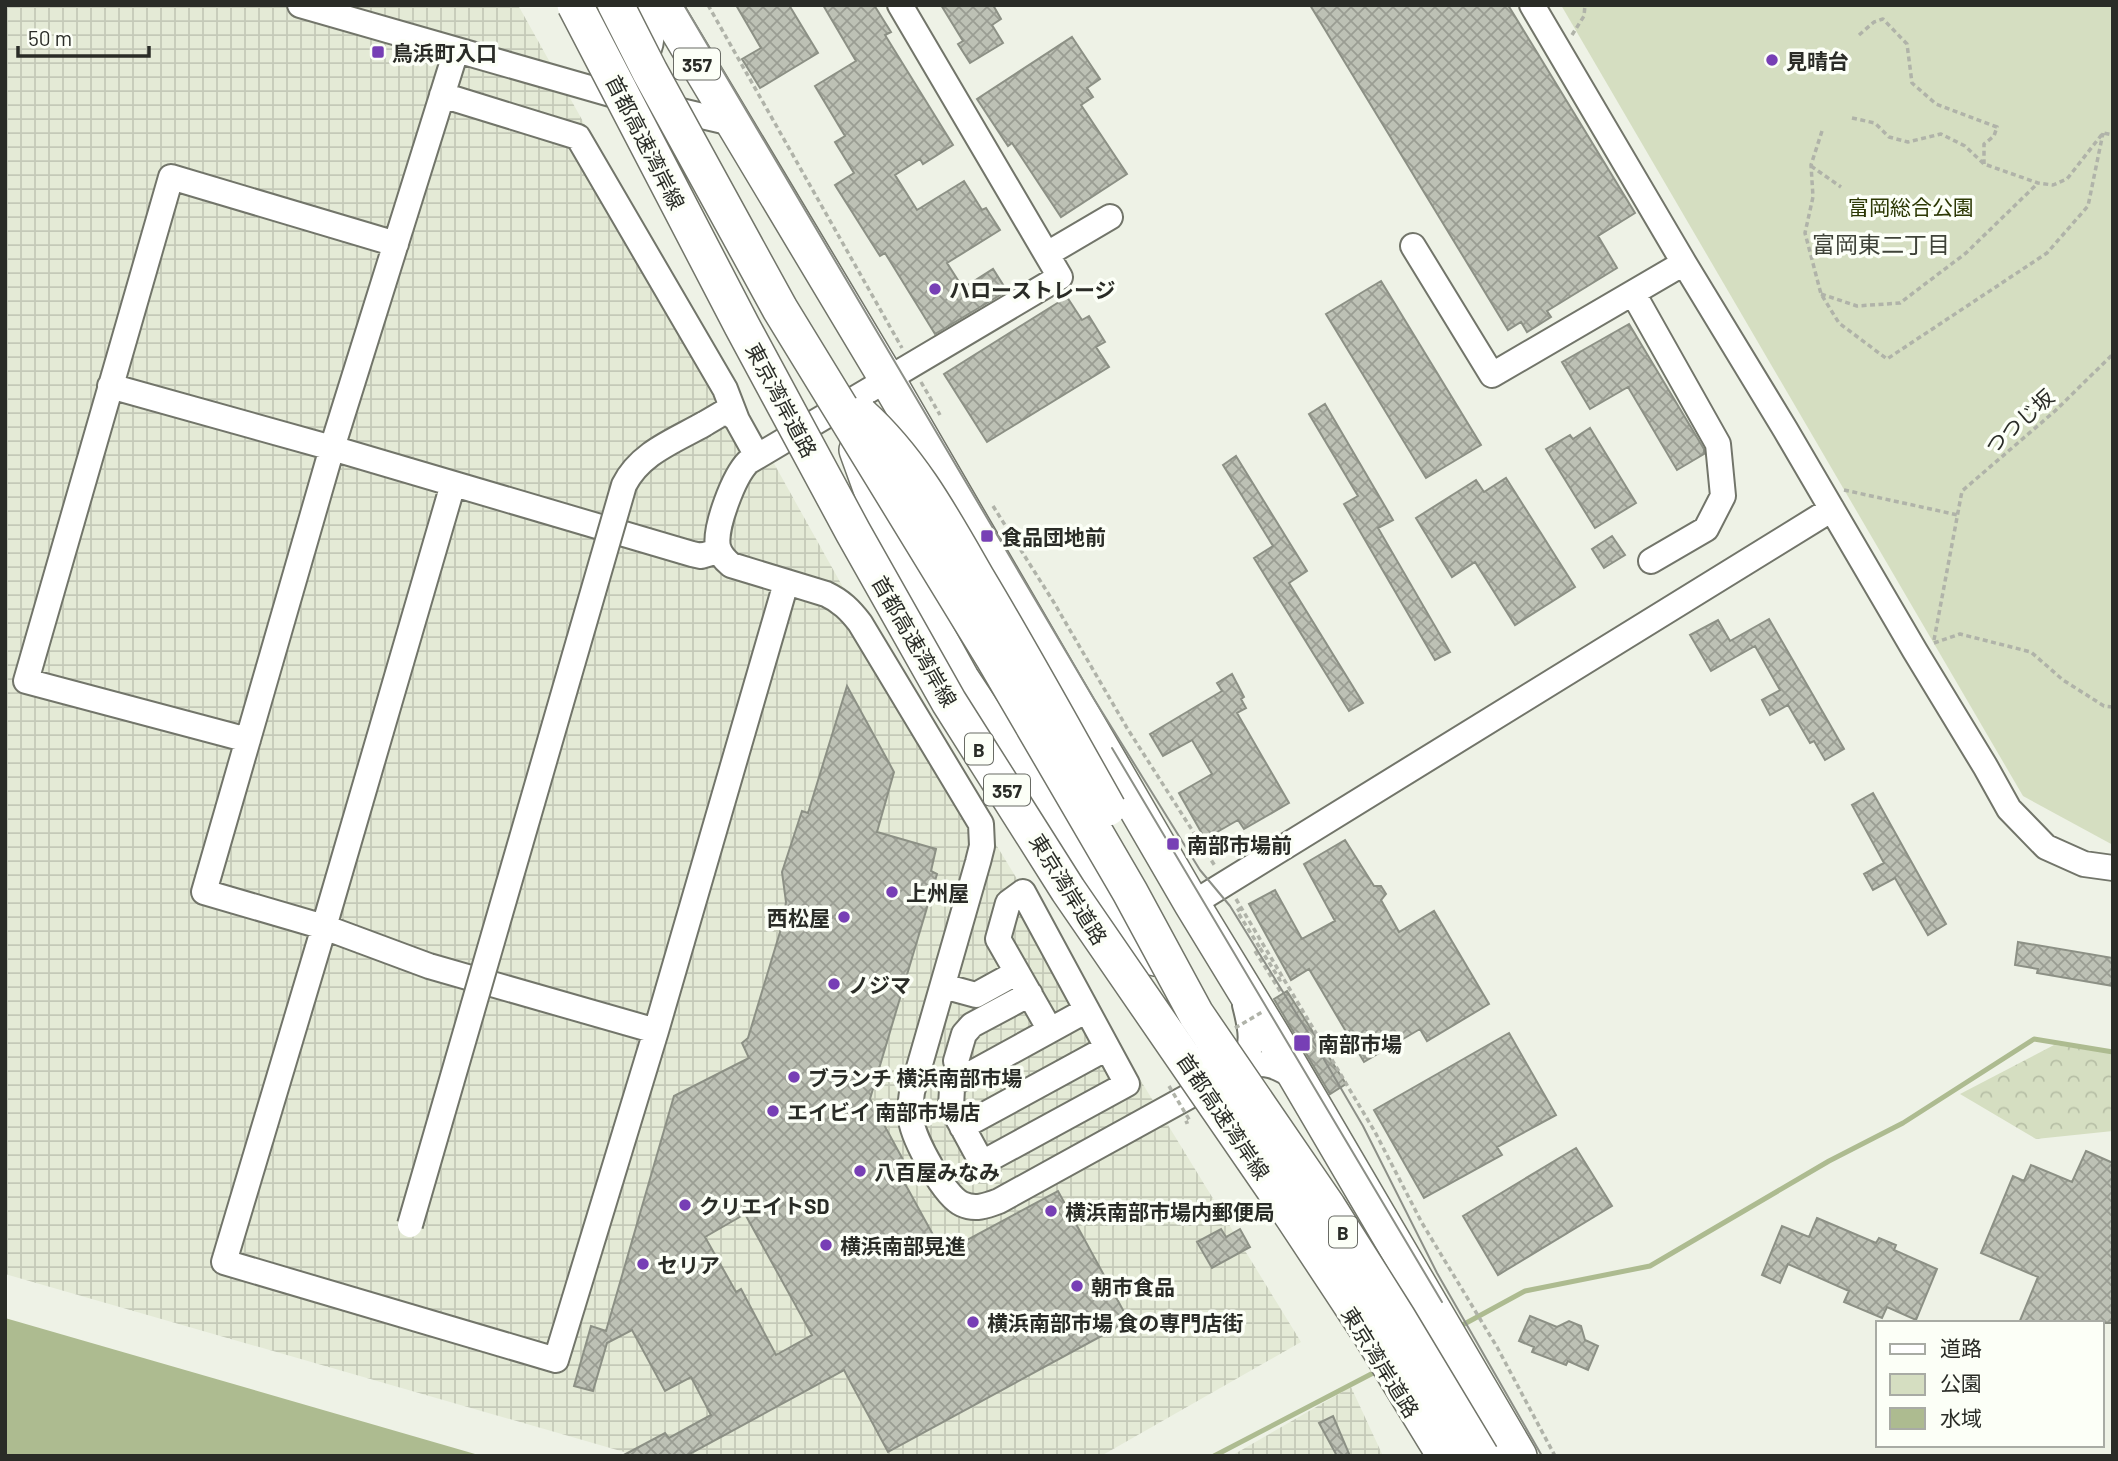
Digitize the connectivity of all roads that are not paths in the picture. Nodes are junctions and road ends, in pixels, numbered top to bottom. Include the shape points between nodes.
1 (300, 5) edge
2 (574, 5) edge
3 (616, 5) edge
4 (646, 5) edge
5 (663, 5) edge
6 (900, 5) edge
7 (1532, 5) edge
8 (456, 51) junction
9 (442, 95) junction
10 (621, 97) junction
11 (732, 122) junction
12 (1110, 217) dead end
13 (396, 244) junction
14 (1413, 246) dead end
15 (1047, 254) junction
16 (1684, 263) junction
17 (1633, 293) junction
18 (791, 327) junction
19 (810, 360) junction
20 (899, 372) junction
21 (110, 386) junction
22 (840, 397) junction
23 (737, 420) junction
24 (798, 431) junction
25 (854, 444) junction
26 (332, 448) junction
27 (757, 456) junction
28 (453, 484) junction
29 (1832, 509) junction
30 (718, 551) junction
31 (1651, 561) dead end
32 (786, 583) junction
33 (248, 740) junction
34 (2113, 868) edge
35 (1126, 885) junction
36 (1192, 904) junction
37 (324, 927) junction
38 (1163, 960) junction
39 (1239, 981) junction
40 (1023, 983) junction
41 (940, 997) junction
42 (1087, 1010) junction
43 (1050, 1030) junction
44 (656, 1031) junction
45 (1107, 1048) junction
46 (1242, 1068) junction
47 (964, 1077) junction
48 (1298, 1080) junction
49 (1201, 1089) junction
50 (962, 1127) junction
51 (410, 1225) dead end
52 (1439, 1456) edge
53 (1445, 1456) edge
54 (1481, 1456) edge
55 (1519, 1456) edge

1 - 8 street
2 - 10 highway, 東京湾岸道路 / 357
2 - 53 highway, 首都高速湾岸線 / B, bridge via 742,326 949,702 1068,890 1371,1335
3 - 18 highway, 首都高速湾岸線 / B, bridge
4 - 10 street via 652,28 650,50
5 - 11 highway, 357
6 - 15 street
7 - 16 street
8 - 9 street
8 - 10 street
9 - 13 street
9 - 23 street via 579,137 725,389
10 - 11 street
10 - 24 highway, 東京湾岸道路 / 357
11 - 20 highway, 357
12 - 15 street
13 - 21 street via 171,177
13 - 26 street
14 - 17 street via 1492,376
15 - 20 street via 1060,277
16 - 17 street
16 - 29 street
17 - 31 street via 1718,444 1723,496 1706,529
18 - 19 highway, 首都高速湾岸線 / B, bridge
18 - 25 highway, bridge
19 - 22 highway, bridge
19 - 35 highway, 首都高速湾岸線 / B, bridge via 993,657
20 - 24 street
20 - 36 highway, 357
21 - 26 street
21 - 33 street via 26,681
22 - 35 highway, bridge via 914,500 1084,782
22 - 38 highway, bridge via 876,429 927,492 1016,643 1120,828
23 - 27 street
23 - 51 street, bridge via 725,413 704,424 642,460 624,485
24 - 27 street
24 - 49 highway, 東京湾岸道路 / 357 via 952,703 1100,939
25 - 35 highway, bridge via 912,549 1080,825
25 - 38 highway via 899,566 961,678 1067,839 1118,910
26 - 28 street
26 - 33 street
27 - 30 street via 736,477 719,532
28 - 30 street via 692,554
28 - 37 street
29 - 34 street via 1924,647 2009,809 2046,847 2084,864
29 - 36 street
30 - 32 street via 731,565
32 - 41 street via 840,601 860,622 981,824 982,846
32 - 44 street
33 - 37 street via 204,892
35 - 38 highway, 首都高速湾岸線 / B, bridge
36 - 39 highway, 357
37 - 44 street via 429,965
37 - 44 street via 224,1262 556,1360
38 - 54 highway, 首都高速湾岸線 / B, bridge via 1328,1207
39 - 46 street via 1252,1031 1251,1049
39 - 48 highway, 357
40 - 41 street via 965,1014
40 - 42 street via 998,935 1008,902 1023,892
40 - 43 street
40 - 47 street via 965,1030 956,1061
41 - 49 street via 912,1092 910,1117 918,1142 947,1192 964,1205 975,1208 999,1201
42 - 43 street
42 - 45 street
43 - 47 street
45 - 50 street
45 - 50 street via 1127,1084 982,1163
46 - 48 street via 1271,1064
46 - 49 street
47 - 50 street via 953,1086 951,1102
48 - 55 highway, 357
49 - 52 highway, 東京湾岸道路 / 357 via 1365,1335

